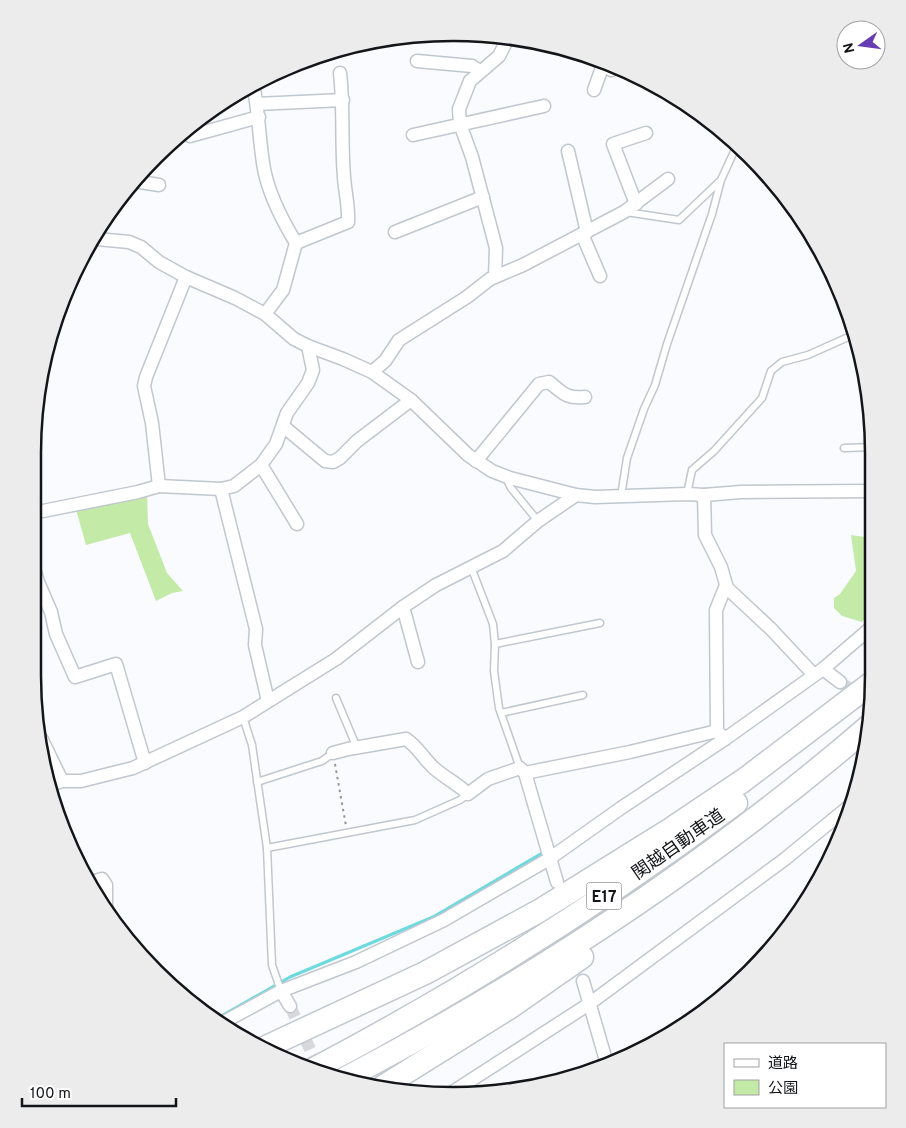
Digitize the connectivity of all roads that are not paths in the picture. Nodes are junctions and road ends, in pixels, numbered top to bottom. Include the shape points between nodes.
1 (505, 45) edge
2 (417, 62) dead end
3 (606, 71) edge
4 (480, 72) junction
5 (340, 73) dead end
6 (594, 90) dead end
7 (255, 92) edge
8 (343, 100) junction
9 (257, 104) junction
10 (544, 106) dead end
11 (259, 117) junction
12 (460, 124) junction
13 (646, 133) dead end
14 (412, 135) dead end
15 (190, 136) dead end
16 (568, 151) dead end
17 (734, 152) edge
18 (668, 179) dead end
19 (721, 180) junction
20 (143, 182) edge
21 (159, 185) dead end
22 (483, 197) junction
23 (636, 204) junction
24 (624, 212) junction
25 (395, 232) dead end
26 (584, 233) junction
27 (101, 239) edge
28 (296, 243) junction
29 (600, 276) dead end
30 (186, 277) junction
31 (495, 277) junction
32 (265, 314) junction
33 (848, 337) edge
34 (308, 346) junction
35 (372, 372) junction
36 (585, 397) dead end
37 (411, 400) junction
38 (283, 426) junction
39 (865, 447) edge
40 (844, 448) dead end
41 (476, 461) junction
42 (261, 465) junction
43 (505, 476) junction
44 (159, 486) junction
45 (221, 488) junction
46 (865, 491) edge
47 (687, 494) junction
48 (576, 495) junction
49 (704, 495) junction
50 (621, 496) junction
51 (41, 511) edge
52 (538, 521) junction
53 (297, 524) dead end
54 (471, 567) junction
55 (726, 585) junction
56 (41, 589) edge
57 (403, 608) junction
58 (600, 623) dead end
59 (865, 633) edge
60 (496, 644) junction
61 (418, 662) dead end
62 (818, 672) junction
63 (840, 682) tunnel mouth
64 (865, 688) edge
65 (583, 695) dead end
66 (336, 698) dead end
67 (864, 700) edge
68 (268, 701) junction
69 (501, 713) junction
70 (243, 717) junction
71 (860, 733) edge
72 (721, 735) junction
73 (859, 743) edge
74 (357, 748) junction
75 (333, 753) joint
76 (49, 754) edge
77 (145, 763) junction
78 (522, 770) junction
79 (62, 781) junction
80 (257, 782) junction
81 (55, 783) edge
82 (468, 794) junction
83 (841, 813) edge
84 (267, 848) junction
85 (549, 859) junction
86 (96, 880) edge
87 (557, 882) dead end
88 (106, 896) edge
89 (582, 980) dead end
90 (280, 989) junction
91 (589, 1004) junction
92 (290, 1006) tunnel mouth
93 (228, 1020) edge
94 (272, 1044) edge
95 (605, 1057) edge
96 (321, 1065) edge
97 (352, 1074) edge
98 (391, 1082) edge
99 (461, 1087) edge

1 - 4 street via 499,56
2 - 4 street via 472,66
3 - 6 street
4 - 12 street via 470,81 463,97 459,109
5 - 8 street
7 - 9 street
8 - 9 street
8 - 28 street via 348,222
9 - 11 street
10 - 12 street
11 - 15 street
11 - 28 street via 264,169 270,193
12 - 14 street
12 - 22 street
13 - 23 street via 613,144
16 - 26 street
17 - 19 lane
18 - 23 street
19 - 24 lane via 679,220
19 - 50 lane via 655,385 627,458
20 - 21 street
22 - 25 street
22 - 31 street via 496,248
23 - 24 street
24 - 26 street
26 - 29 street
26 - 31 street
27 - 30 street via 129,242
28 - 32 street via 283,290
30 - 32 street
30 - 44 street via 144,386
31 - 35 street via 399,340 385,361
32 - 34 street via 294,339
33 - 47 lane via 808,355 782,362 771,371 762,398 714,451 692,470
34 - 35 street
34 - 38 street via 312,370 308,383 287,413
35 - 37 street
36 - 41 street via 565,396 549,382 539,384
37 - 38 street via 333,462 325,460
37 - 41 street
38 - 42 street via 276,444
39 - 40 lane
41 - 43 street
42 - 45 street via 234,486
42 - 53 street
43 - 48 street
43 - 52 lane
44 - 45 street
44 - 51 street
45 - 68 street via 256,629 255,645
46 - 49 street
47 - 49 street
47 - 50 street
48 - 50 street
48 - 52 street
49 - 55 street via 705,535 721,566
52 - 54 street via 503,551
54 - 57 street via 436,585
54 - 60 lane via 493,624
55 - 62 street
55 - 72 street via 716,610
56 - 77 street via 75,677 116,664
57 - 61 street
57 - 68 street via 336,659
58 - 60 lane
59 - 62 street
60 - 69 lane via 494,671
62 - 63 street
62 - 72 street
64 - 94 highway via 744,780 539,911 425,972
65 - 69 lane
66 - 74 lane
67 - 96 highway, 関越自動車道 / E17 via 746,795 643,870 510,958
68 - 70 street
69 - 78 lane
70 - 77 street
70 - 80 lane via 252,745
71 - 97 highway, 関越自動車道 / E17 via 718,846 596,930 447,1022
72 - 78 street
72 - 85 street
73 - 98 highway via 757,826 636,918 509,1008
74 - 75 street
74 - 82 street via 406,740 445,778 460,785
75 - 80 lane via 309,766
76 - 79 street
77 - 79 street via 81,781
78 - 82 street via 488,779
78 - 85 street
79 - 81 street
80 - 84 lane
82 - 84 lane via 415,820
83 - 91 street via 785,859
84 - 90 lane via 272,965
85 - 87 street
85 - 90 street via 444,920 356,962
86 - 88 street via 102,879 106,885
89 - 91 street
90 - 92 street
90 - 93 street
91 - 95 street
91 - 99 street

